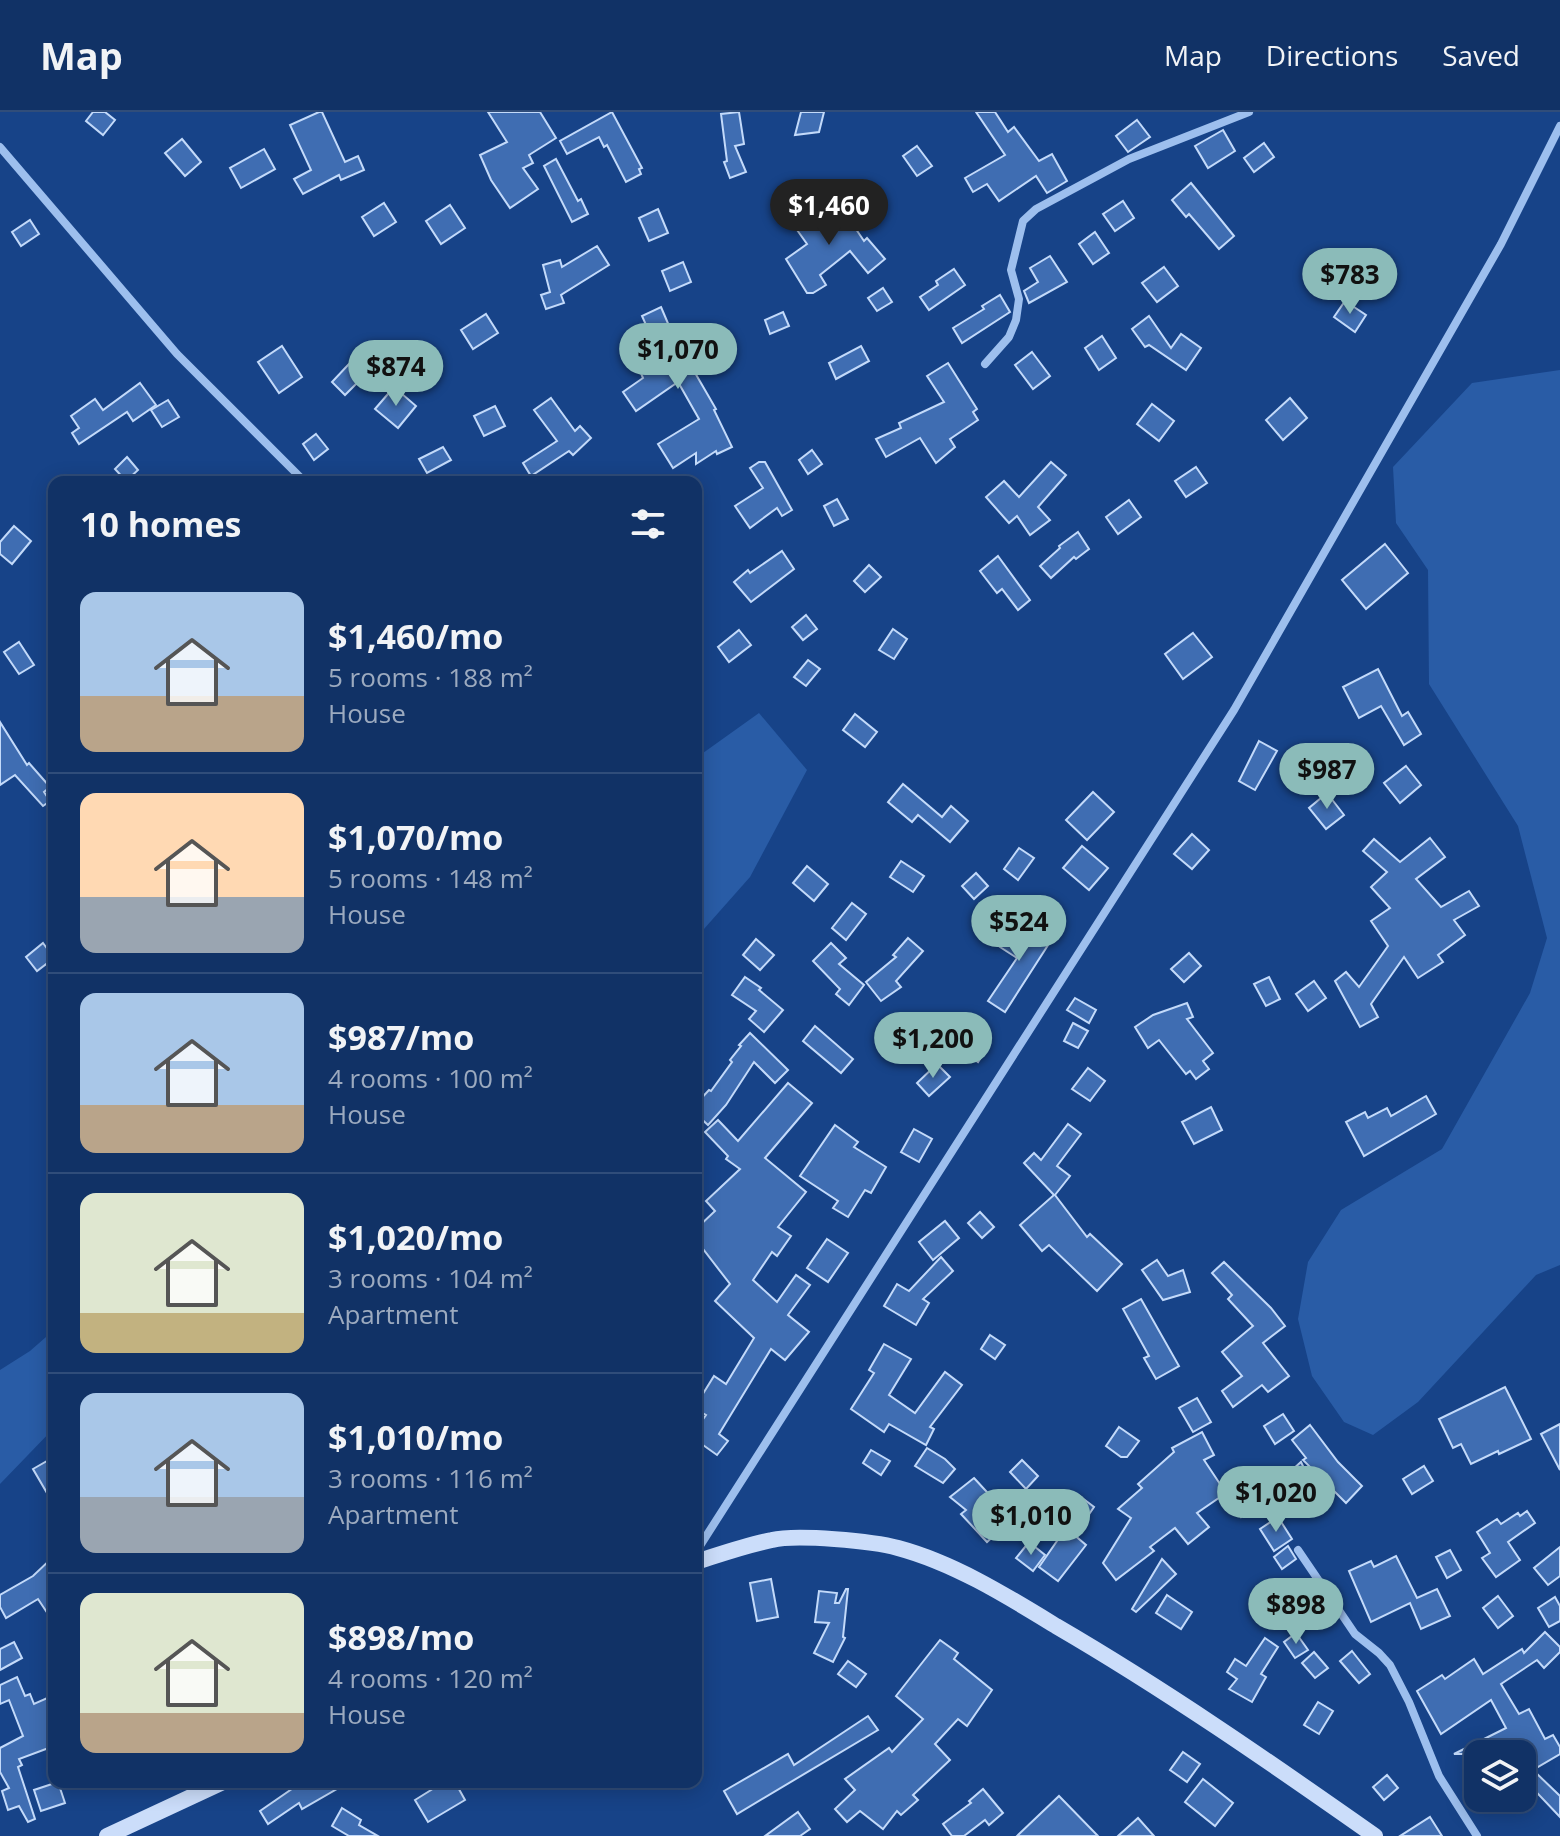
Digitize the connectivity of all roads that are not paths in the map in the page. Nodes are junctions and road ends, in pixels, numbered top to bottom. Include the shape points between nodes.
1 (1249, 112) edge
2 (1560, 126) edge
3 (0, 147) edge
4 (985, 364) dead end
5 (299, 476) edge
6 (702, 1543) edge
7 (1298, 1550) dead end
8 (702, 1560) edge
9 (210, 1788) edge
10 (107, 1836) edge
11 (1375, 1836) edge
12 (1477, 1836) edge

1 - 4 street via 1129,159 1023,221 1011,270 1019,299 1016,320 1009,337
2 - 6 street via 1501,244 1234,710
3 - 5 street via 177,354
7 - 12 street via 1355,1634 1390,1665 1439,1776
8 - 11 street via 775,1539 845,1540 897,1547 942,1564 1094,1648
9 - 10 street

